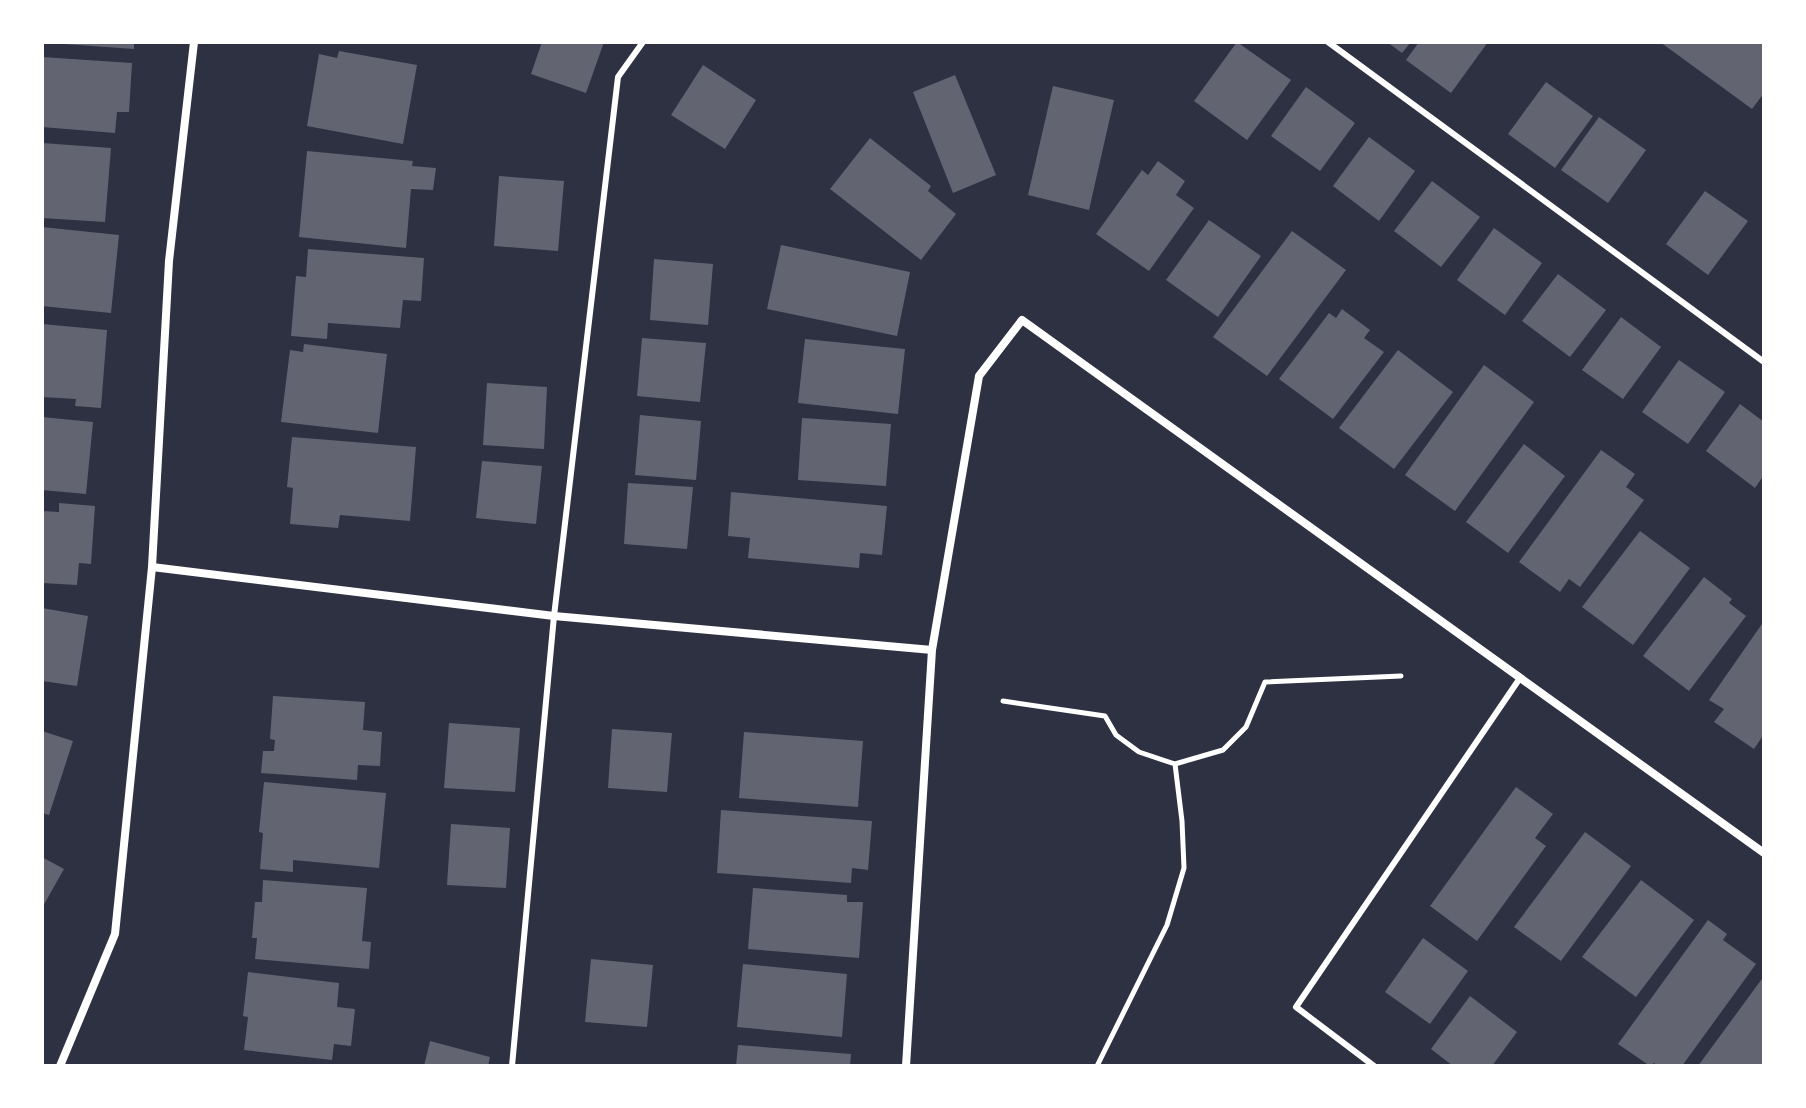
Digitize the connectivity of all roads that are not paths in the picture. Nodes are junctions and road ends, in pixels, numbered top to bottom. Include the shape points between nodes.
1 (194, 42) edge
2 (643, 42) edge
3 (1328, 42) edge
4 (1764, 362) edge
5 (152, 567) junction
6 (554, 616) junction
7 (932, 650) junction
8 (1520, 678) junction
9 (1764, 853) edge
10 (60, 1066) edge
11 (512, 1066) edge
12 (906, 1066) edge
13 (1374, 1066) edge

1 - 5 street via 169,261
2 - 6 lane via 618,77
3 - 4 lane
5 - 6 street
5 - 10 street via 115,934
6 - 7 street
6 - 11 lane
7 - 8 street via 979,376 1022,320
7 - 12 street
8 - 9 street
8 - 13 lane via 1296,1007

